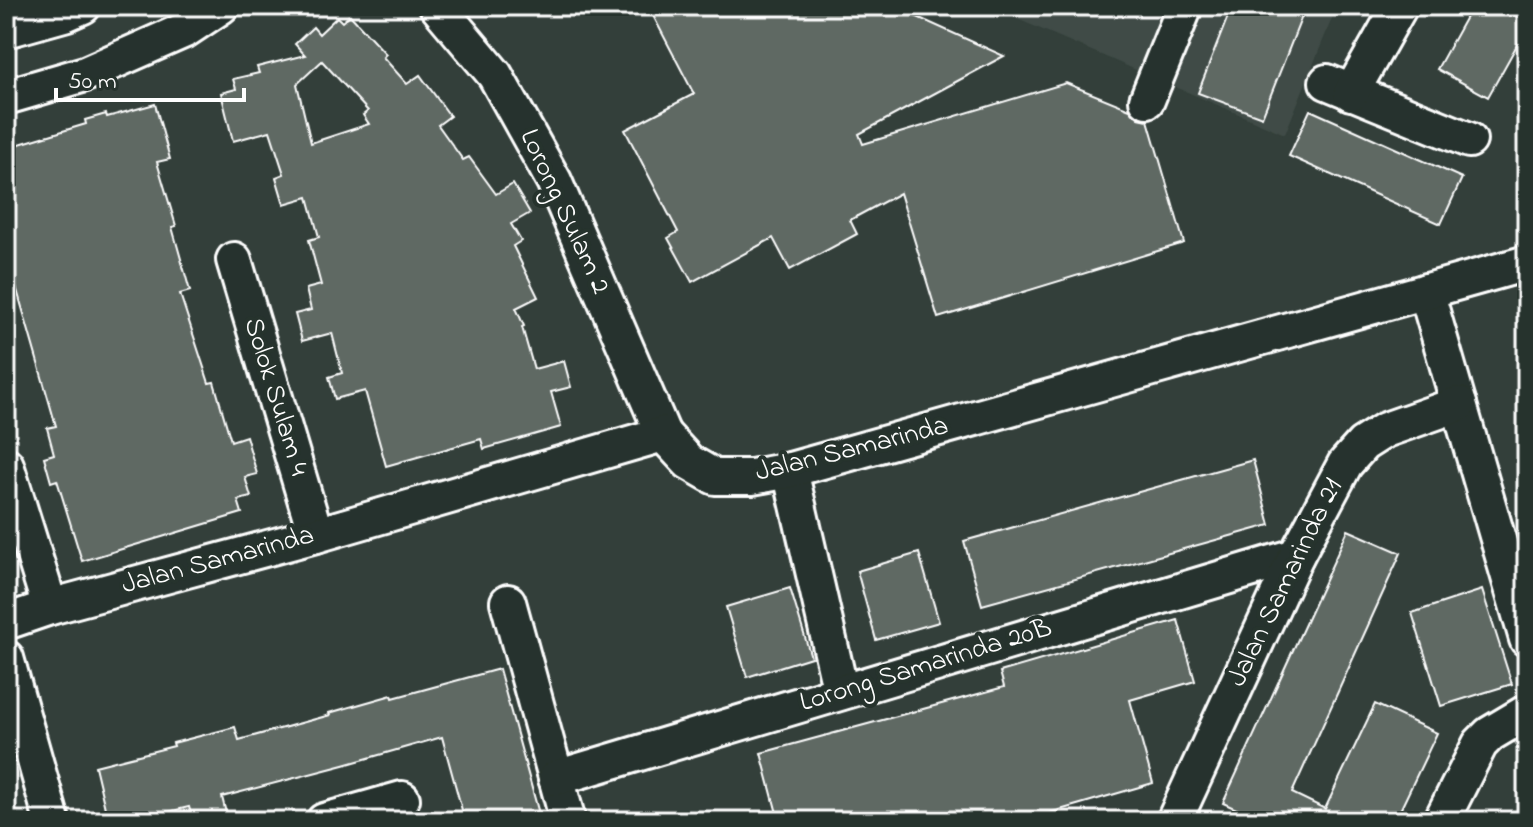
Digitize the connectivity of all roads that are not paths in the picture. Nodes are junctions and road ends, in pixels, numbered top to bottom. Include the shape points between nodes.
1 (221, 6) edge
2 (437, 6) edge
3 (1185, 6) edge
4 (1400, 6) edge
5 (72, 8) edge
6 (6, 30) edge
7 (6, 97) edge
8 (1147, 100) dead end
9 (1469, 140) dead end
10 (234, 260) dead end
11 (1527, 263) edge
12 (1426, 291) junction
13 (1459, 404) junction
14 (663, 434) junction
15 (6, 465) edge
16 (790, 470) junction
17 (316, 535) junction
18 (1296, 556) junction
19 (508, 602) dead end
20 (50, 607) junction
21 (6, 622) edge
22 (1527, 639) edge
23 (6, 658) edge
24 (841, 692) junction
25 (1527, 712) edge
26 (556, 778) junction
27 (402, 799) dead end
28 (52, 821) edge
29 (324, 821) edge
30 (568, 821) edge
31 (1174, 821) edge
32 (1441, 821) edge

1 - 7 street via 185,30 85,74
2 - 14 street, Lorong Sulam 2 via 495,75 554,181
3 - 8 street
4 - 9 street via 1339,87
5 - 6 street
10 - 17 street, Solok Sulam 4
11 - 12 street, Jalan Samarinda
12 - 13 street
12 - 16 street, Jalan Samarinda
13 - 18 street, Jalan Samarinda 21 via 1385,430 1363,444 1345,464
13 - 22 street
14 - 16 street, Jalan Samarinda via 689,462 715,477
14 - 17 street, Jalan Samarinda
15 - 20 street
16 - 24 street
17 - 20 street, Jalan Samarinda
18 - 24 street, Lorong Samarinda 20B
18 - 31 street, Jalan Samarinda 21
19 - 26 street
20 - 21 street, Jalan Samarinda
23 - 28 street
24 - 26 street, Lorong Samarinda 20B
25 - 32 street via 1480,744
26 - 30 street
27 - 29 street

